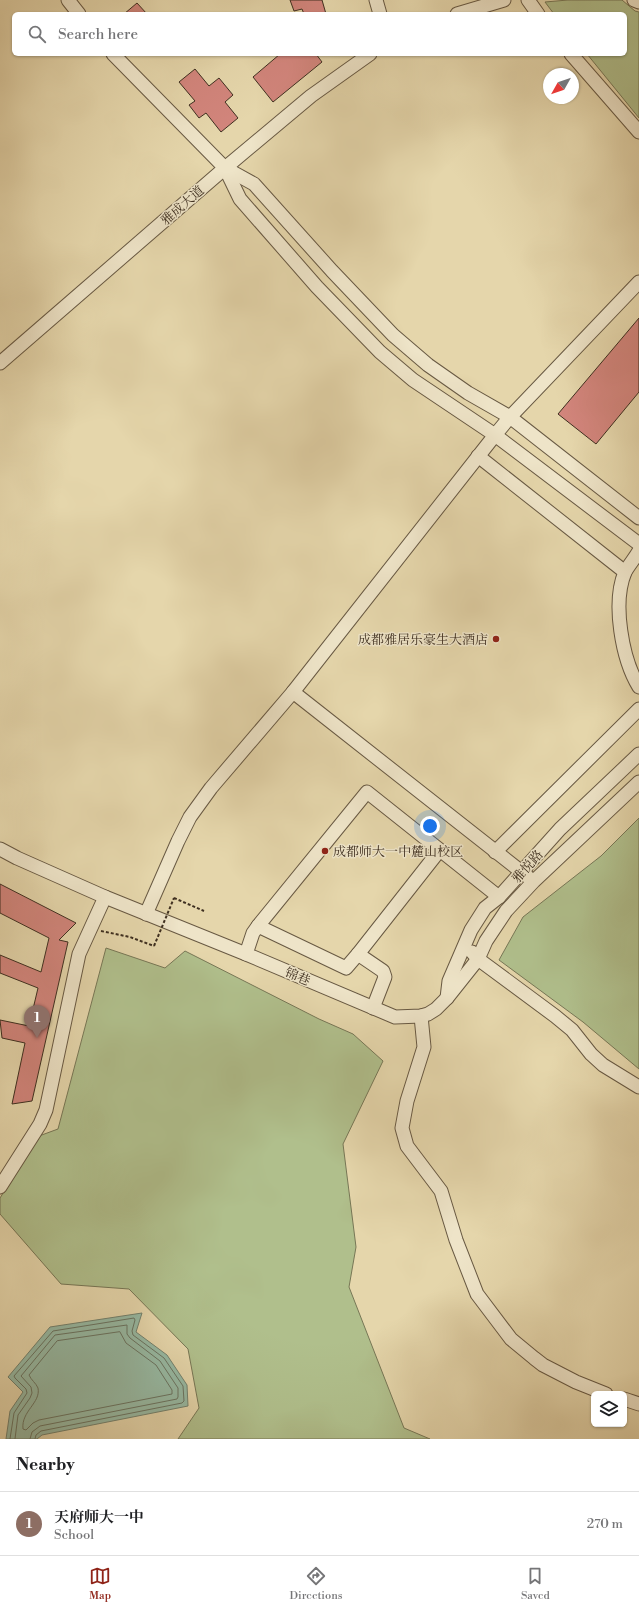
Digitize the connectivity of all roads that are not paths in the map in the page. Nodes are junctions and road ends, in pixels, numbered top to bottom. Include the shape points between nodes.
1 (68, 0) edge
2 (376, 0) edge
3 (504, 0) edge
4 (528, 0) edge
5 (634, 0) edge
6 (639, 2) edge
7 (77, 12) edge
8 (379, 12) edge
9 (464, 12) edge
10 (537, 12) edge
11 (115, 56) edge
12 (367, 56) edge
13 (573, 56) edge
14 (639, 132) edge
15 (225, 168) junction
16 (639, 282) edge
17 (0, 363) edge
18 (510, 417) junction
19 (495, 435) junction
20 (478, 456) junction
21 (639, 518) edge
22 (639, 544) edge
23 (639, 551) edge
24 (625, 572) junction
25 (639, 687) edge
26 (293, 692) junction
27 (639, 709) edge
28 (639, 754) edge
29 (639, 782) edge
30 (0, 849) edge
31 (439, 851) junction
32 (495, 852) junction
33 (521, 873) junction
34 (534, 881) junction
35 (105, 897) junction
36 (499, 898) junction
37 (146, 914) junction
38 (258, 926) junction
39 (465, 943) junction
40 (246, 954) junction
41 (358, 954) junction
42 (478, 959) junction
43 (447, 998) junction
44 (373, 1008) junction
45 (421, 1016) junction
46 (639, 1087) edge
47 (0, 1187) edge
48 (598, 1391) edge
49 (627, 1400) edge
50 (639, 1404) edge

1 - 7 street
2 - 8 street
3 - 9 street
4 - 10 street
5 - 6 street
11 - 15 street
12 - 15 street, 雅成大道 via 311,96
13 - 14 street
15 - 17 street, 雅成大道
15 - 18 street via 254,184 393,335 468,394
15 - 19 street via 240,198 350,323 413,380
16 - 18 street
18 - 19 street
18 - 21 street
19 - 20 street
19 - 22 street
20 - 24 street
20 - 26 street
23 - 24 street
24 - 25 street via 619,600 620,625 624,650
26 - 32 street
26 - 37 street via 211,788 190,817
27 - 32 street
28 - 33 street, 雅悦路 via 560,829
29 - 34 street, 锦巷
30 - 35 street, 锦巷
31 - 36 street
31 - 38 street via 367,792
31 - 41 street
32 - 33 street
33 - 34 street
33 - 36 street, 雅悦路
34 - 42 street, 锦巷 via 506,911 486,941
35 - 37 street, 锦巷
35 - 47 street via 79,954 46,1110 40,1124
36 - 39 street, 雅悦路 via 485,908
37 - 40 street, 锦巷
38 - 40 street
38 - 41 street via 346,968
39 - 42 street
39 - 43 street, 雅悦路 via 449,981
40 - 44 street, 锦巷
41 - 44 street via 383,971 385,977
42 - 43 street, 锦巷
42 - 46 street via 572,1030 591,1054 604,1065
43 - 45 street, 锦巷 via 436,1010
44 - 45 street, 锦巷 via 395,1017
45 - 48 street via 424,1047 402,1128 407,1146 441,1191 456,1240 477,1294 511,1340 543,1365
49 - 50 street

